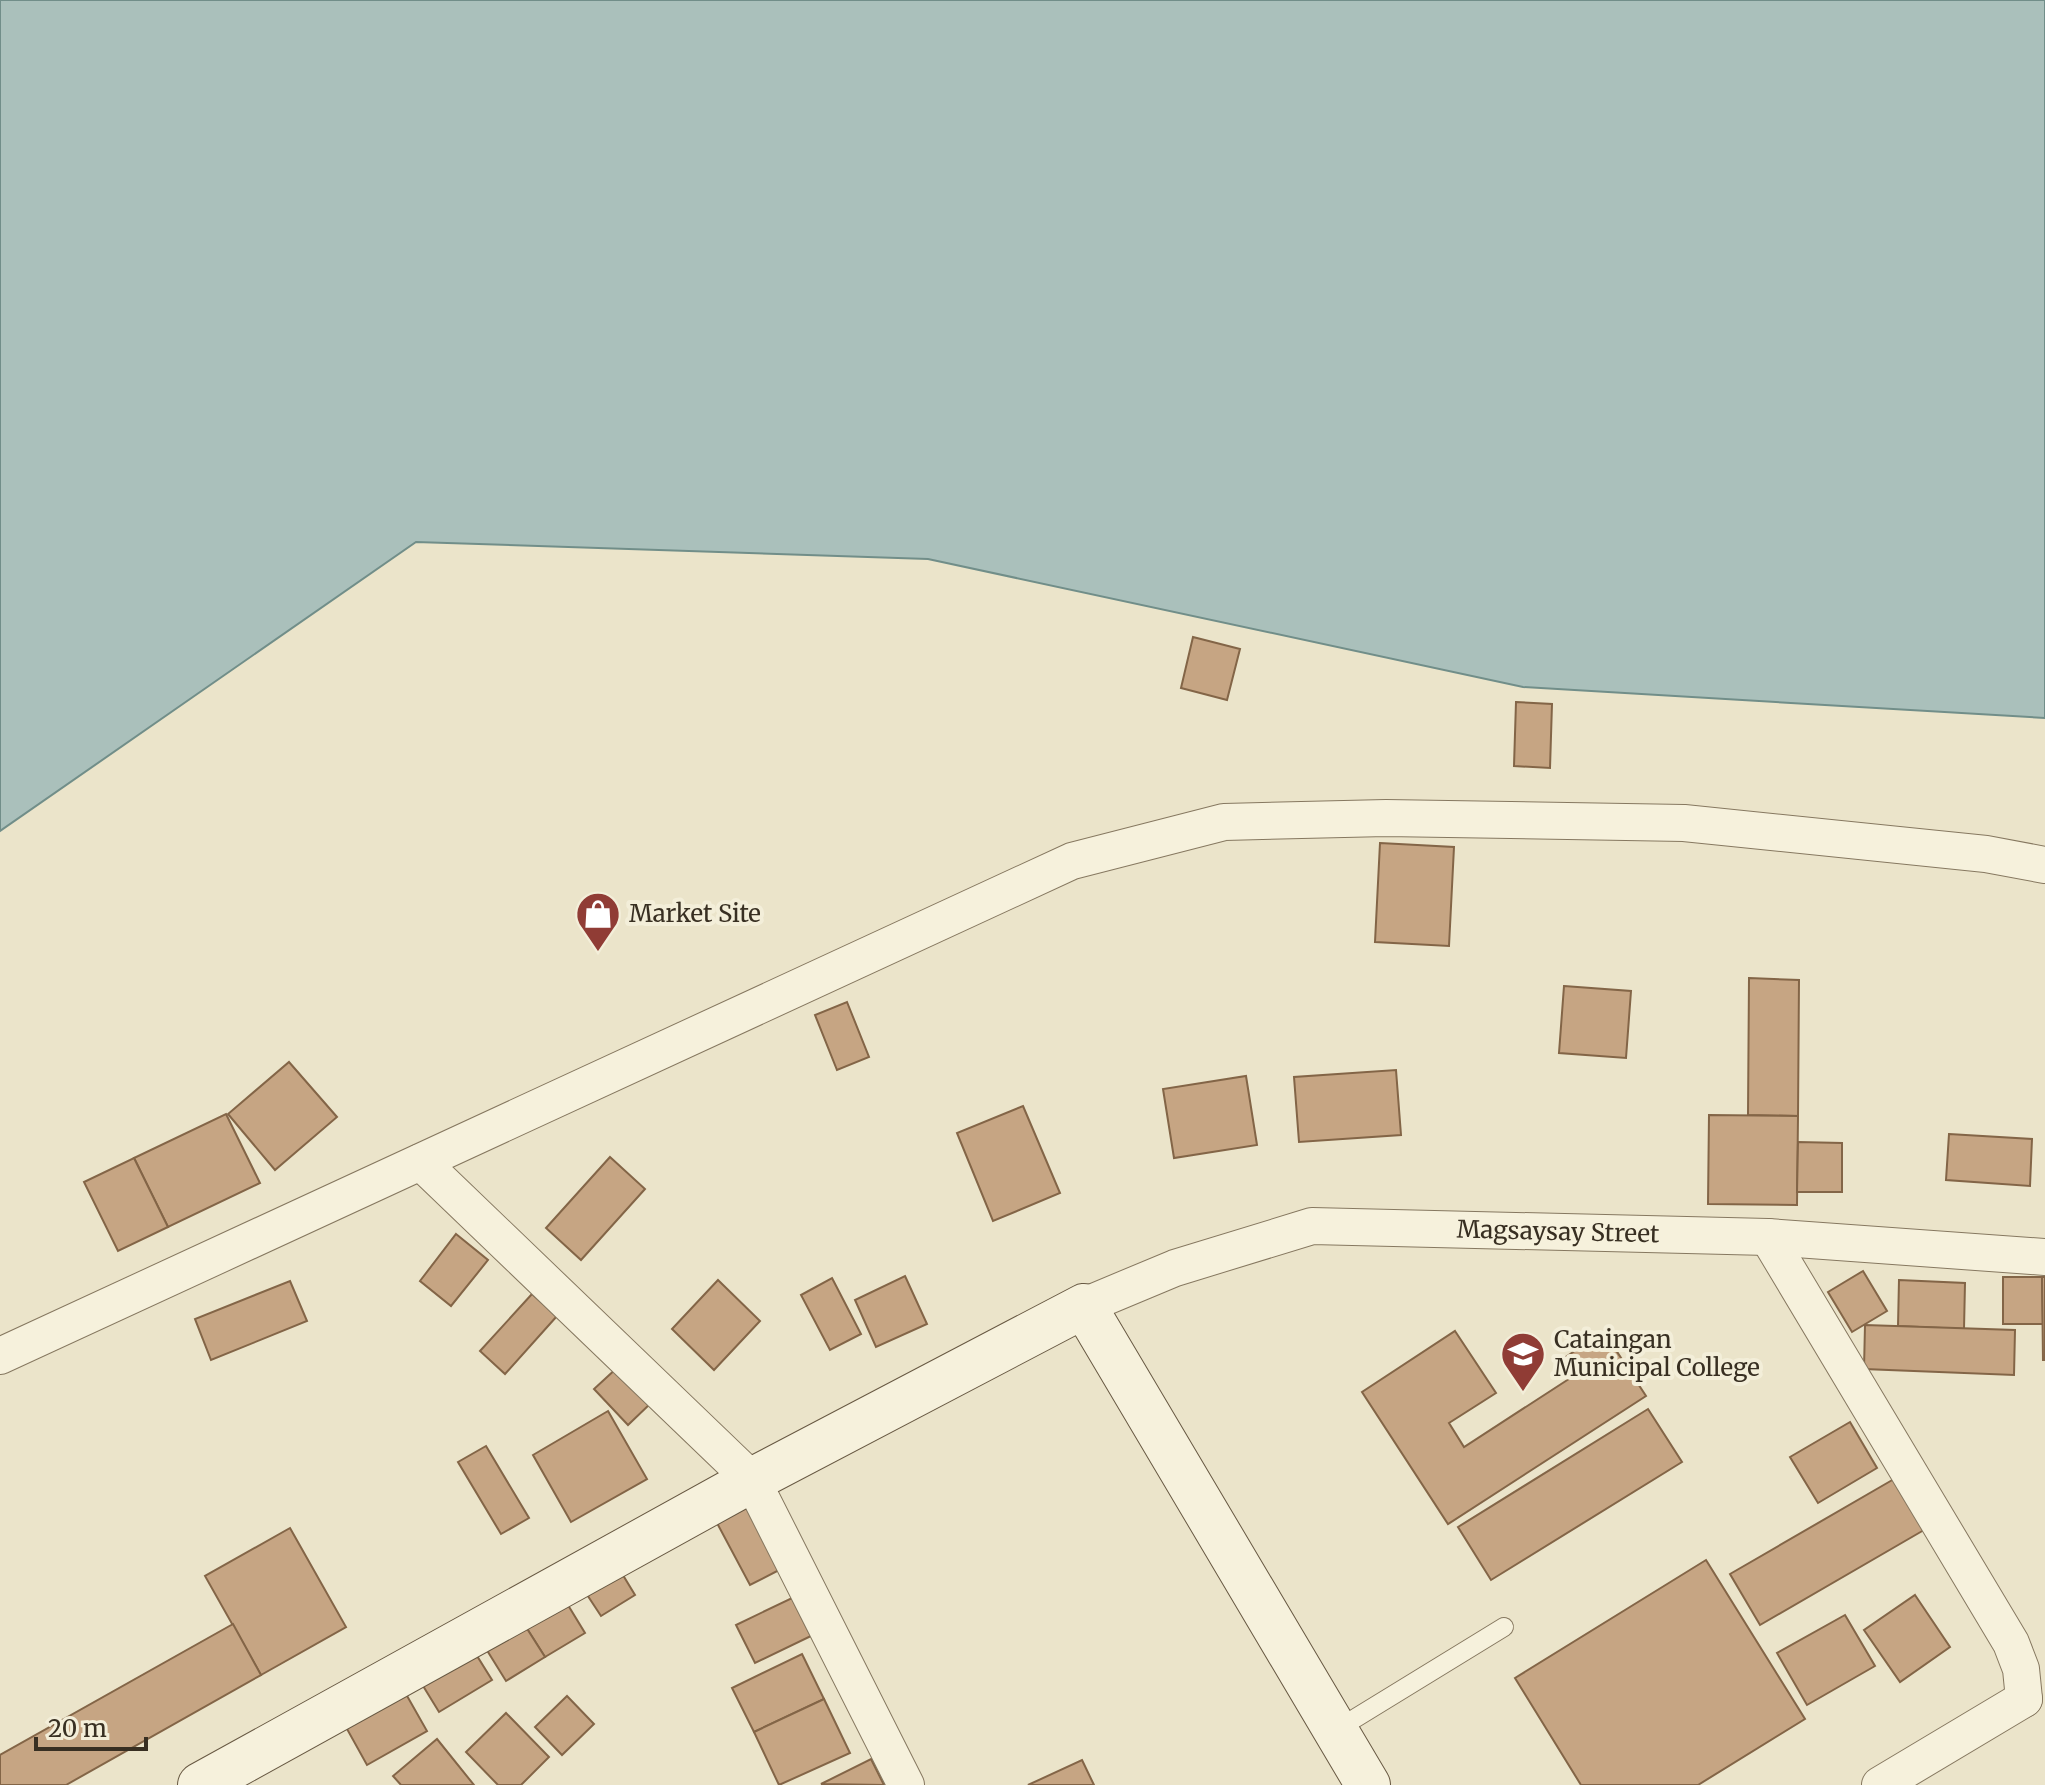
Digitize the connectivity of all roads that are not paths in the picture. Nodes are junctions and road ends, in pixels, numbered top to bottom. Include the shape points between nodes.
1 (2045, 865) edge
2 (421, 1162) junction
3 (1768, 1237) junction
4 (2045, 1257) edge
5 (1084, 1306) junction
6 (0, 1356) edge
7 (752, 1480) junction
8 (1504, 1627) dead end
9 (2035, 1703) edge
10 (1336, 1730) junction
11 (200, 1785) edge
12 (906, 1785) edge
13 (1368, 1785) edge
14 (1880, 1785) edge

1 - 2 street via 1986,854 1684,823 1386,818 1224,822 1072,861
2 - 6 street
2 - 7 street
3 - 4 street, Magsaysay Street
3 - 5 street, Magsaysay Street via 1312,1226 1175,1268
3 - 9 street via 2011,1643
5 - 7 street
5 - 10 street
7 - 11 street
7 - 12 street
8 - 10 lane
9 - 14 street
10 - 13 street

